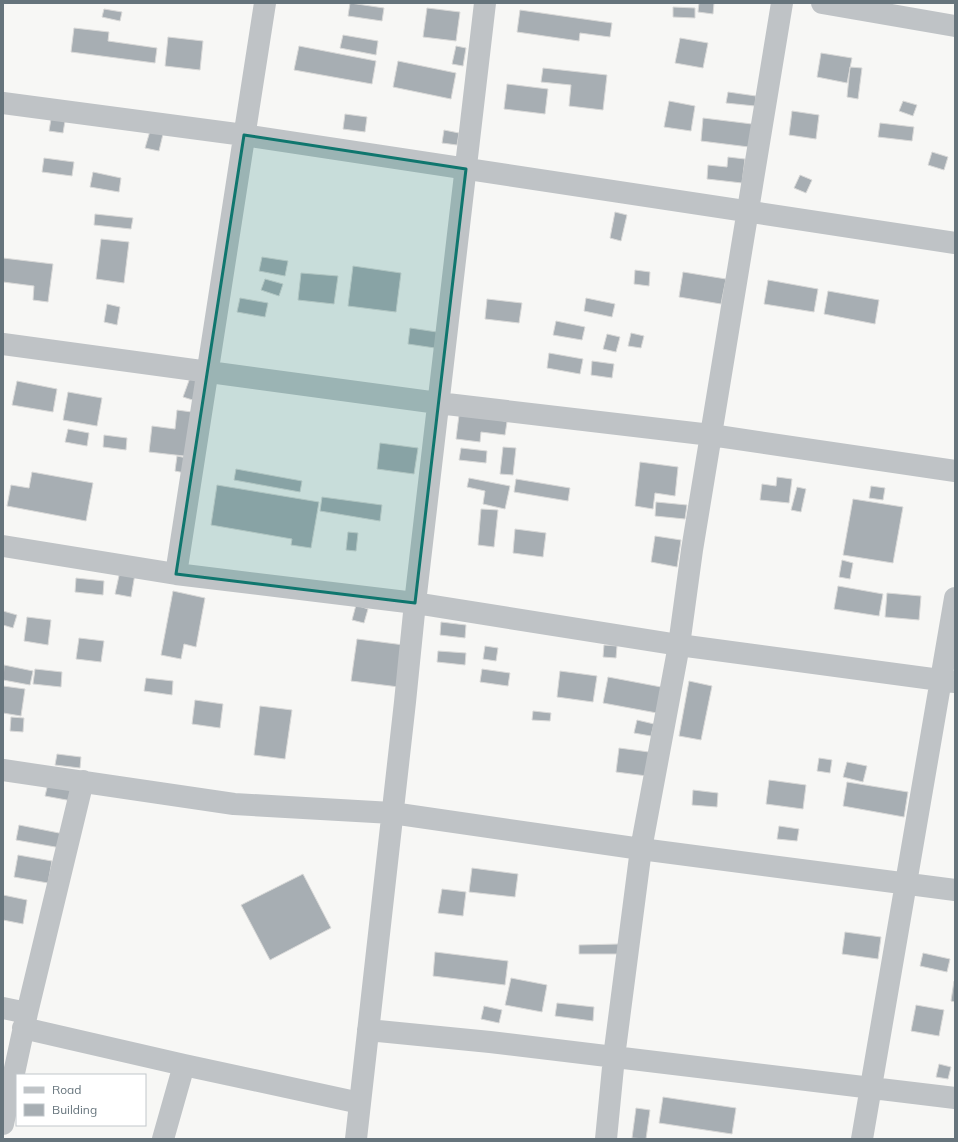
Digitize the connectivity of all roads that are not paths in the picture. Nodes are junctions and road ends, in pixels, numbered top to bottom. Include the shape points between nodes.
1 (265, 3) edge
2 (485, 3) edge
3 (782, 3) edge
4 (822, 3) edge
5 (955, 26) edge
6 (3, 103) edge
7 (244, 135) junction
8 (466, 169) junction
9 (748, 213) junction
10 (955, 243) edge
11 (3, 344) edge
12 (207, 372) junction
13 (438, 403) junction
14 (711, 435) junction
15 (955, 471) edge
16 (3, 546) edge
17 (176, 574) junction
18 (955, 598) edge
19 (415, 603) junction
20 (679, 645) junction
21 (948, 681) edge
22 (3, 770) edge
23 (83, 781) junction
24 (392, 813) junction
25 (641, 849) junction
26 (906, 884) junction
27 (955, 890) edge
28 (3, 1008) edge
29 (25, 1020) junction
30 (368, 1030) junction
31 (614, 1057) junction
32 (184, 1064) junction
33 (871, 1088) junction
34 (955, 1098) edge
35 (360, 1102) junction
36 (3, 1124) edge
37 (163, 1139) edge
38 (356, 1139) edge
39 (606, 1139) edge
40 (862, 1139) edge

1 - 7 street
2 - 8 street
3 - 9 street
4 - 5 street
6 - 7 street
7 - 8 street
7 - 12 street
8 - 9 street
8 - 13 street
9 - 10 street
9 - 14 street
11 - 12 street
12 - 13 street
12 - 17 street
13 - 14 street
13 - 19 street
14 - 15 street
14 - 20 street
16 - 17 street
17 - 19 street
18 - 21 street
19 - 20 street
19 - 24 street
20 - 21 street
20 - 25 street
21 - 26 street
22 - 23 street
23 - 24 street via 234,804
23 - 29 street
24 - 25 street
24 - 30 street
25 - 26 street
25 - 31 street
26 - 27 street
26 - 33 street
28 - 29 street
29 - 32 street
29 - 36 street
30 - 31 street
30 - 35 street
31 - 33 street
31 - 39 street
32 - 35 street
32 - 37 street
33 - 34 street
33 - 40 street
35 - 38 street

